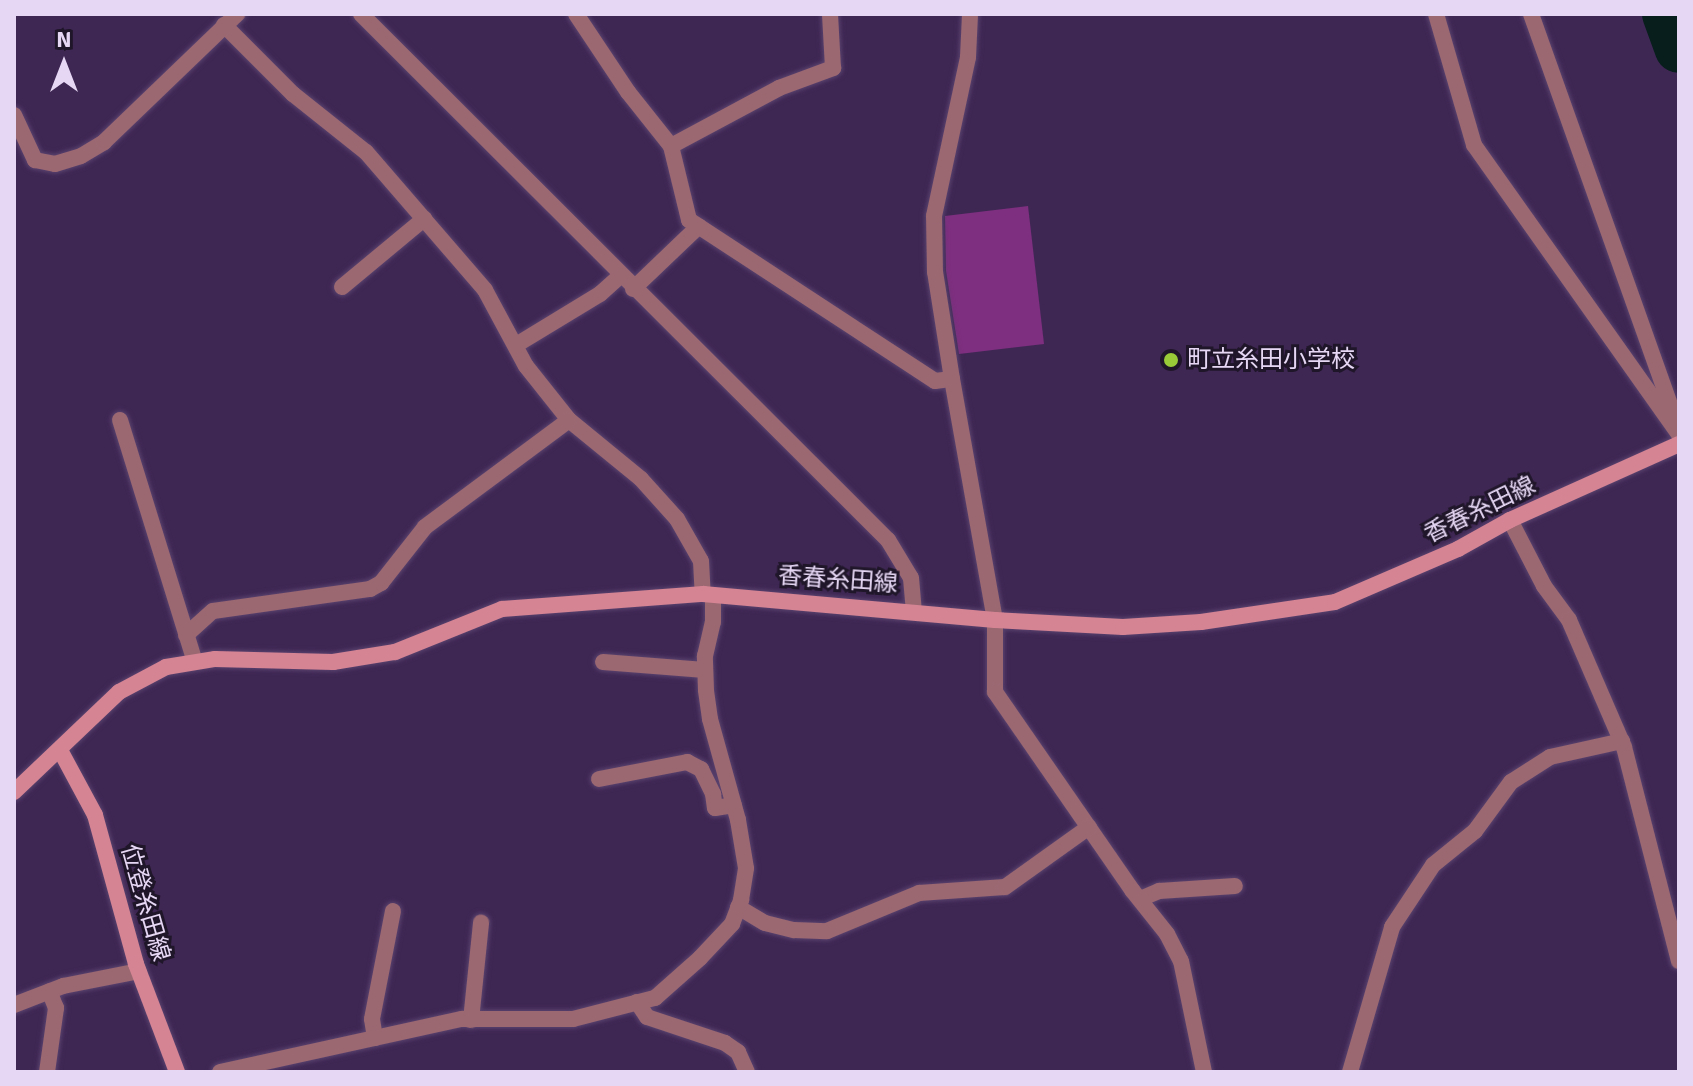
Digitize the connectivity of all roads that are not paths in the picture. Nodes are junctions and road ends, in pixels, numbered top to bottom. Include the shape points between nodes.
1 (361, 14) edge
2 (576, 14) edge
3 (830, 14) edge
4 (970, 14) edge
5 (1436, 14) edge
6 (1531, 14) edge
7 (231, 20) edge
8 (14, 115) edge
9 (671, 146) junction
10 (424, 219) junction
11 (699, 226) junction
12 (620, 276) junction
13 (342, 287) dead end
14 (633, 289) junction
15 (516, 345) junction
16 (952, 379) junction
17 (120, 420) dead end
18 (569, 420) junction
19 (1679, 429) edge
20 (1679, 435) edge
21 (1679, 444) edge
22 (1510, 520) junction
23 (708, 594) junction
24 (914, 610) junction
25 (995, 620) junction
26 (186, 635) junction
27 (195, 662) junction
28 (603, 662) dead end
29 (705, 670) junction
30 (1622, 741) junction
31 (60, 750) junction
32 (599, 779) dead end
33 (14, 792) edge
34 (734, 805) junction
35 (1089, 827) junction
36 (1235, 886) dead end
37 (1140, 899) junction
38 (738, 907) junction
39 (393, 911) dead end
40 (481, 923) dead end
41 (1679, 961) edge
42 (139, 971) junction
43 (49, 991) junction
44 (637, 1002) junction
45 (14, 1005) edge
46 (471, 1020) junction
47 (375, 1038) junction
48 (47, 1072) edge
49 (177, 1072) edge
50 (220, 1072) edge
51 (747, 1072) edge
52 (1204, 1072) edge
53 (1351, 1072) edge

1 - 12 street
2 - 9 street
3 - 9 street via 833,68 779,88
4 - 16 street via 968,57 934,216 935,272
5 - 20 street via 1474,145
6 - 19 street
7 - 8 street via 104,142 81,156 55,164 35,160
7 - 10 street via 293,94 366,152
9 - 11 street via 689,220
10 - 13 street
10 - 15 street via 485,290
11 - 14 street
11 - 16 street via 935,381
12 - 14 street
12 - 15 street
14 - 24 street via 888,540 911,578
15 - 18 street
16 - 25 street
17 - 26 street
18 - 23 street via 641,479 677,519 701,561
18 - 26 street via 425,527 381,583 370,589 213,611
21 - 22 main road, 香春糸田線
22 - 25 main road, 香春糸田線 via 1458,549 1335,602 1139,626
22 - 30 street via 1544,586 1569,620
23 - 24 main road, 香春糸田線
23 - 27 main road, 香春糸田線 via 502,609 395,652 333,662
23 - 29 street via 713,622
24 - 25 main road, 香春糸田線
25 - 35 street via 995,692
26 - 27 street
27 - 31 main road, 香春糸田線 via 166,667 119,692
28 - 29 street
29 - 34 street via 710,719
30 - 41 street
30 - 53 street via 1550,757 1511,782 1475,831 1433,865 1392,927
31 - 33 main road, 香春糸田線
31 - 42 main road, 位登糸田線 via 95,815
32 - 34 street via 687,762 701,769 715,808
34 - 38 street via 746,868
35 - 37 street
35 - 38 street via 1005,887 919,893 827,931 765,923
36 - 37 street via 1159,891
37 - 52 street via 1181,961
38 - 44 street via 732,924 700,958 655,998
39 - 47 street via 372,1019
40 - 46 street
42 - 43 street
42 - 49 main road, 位登糸田線
43 - 45 street
43 - 48 street via 56,1008
44 - 46 street via 573,1019
44 - 51 street via 647,1017 725,1043 738,1052
46 - 47 street
47 - 50 street

